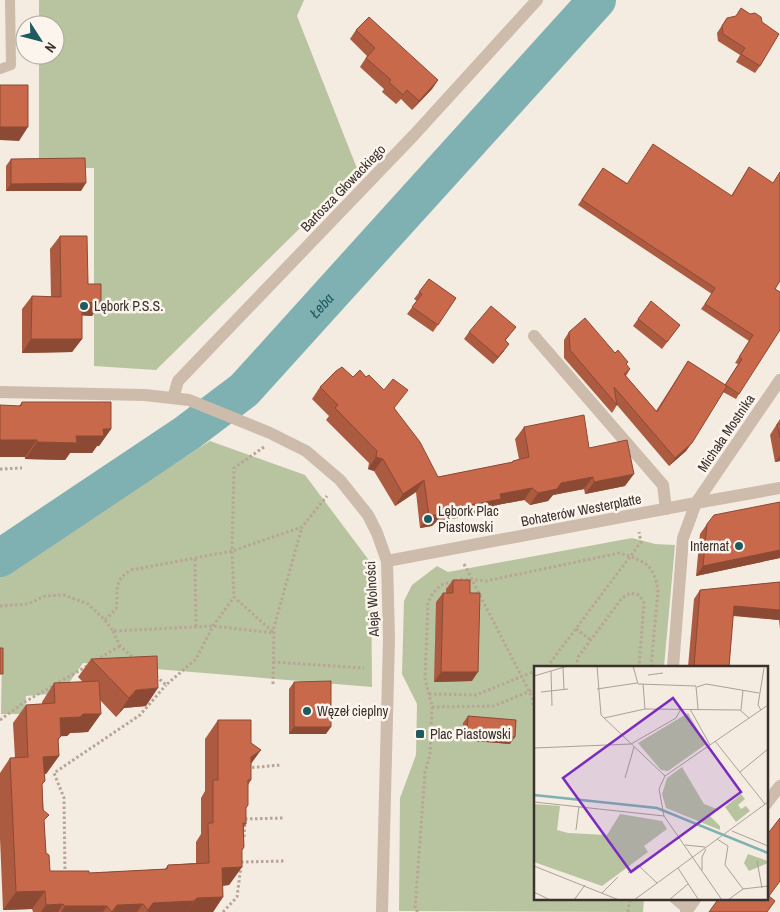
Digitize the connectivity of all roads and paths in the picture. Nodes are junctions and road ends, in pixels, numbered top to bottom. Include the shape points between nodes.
1 (10, 0) edge
2 (537, 0) edge
3 (0, 69) edge
4 (534, 336) dead end
5 (780, 380) edge
6 (0, 392) edge
7 (173, 398) junction
8 (264, 447) dead end
9 (22, 468) dead end
10 (0, 469) edge
11 (780, 488) edge
12 (327, 496) dead end
13 (696, 504) junction
14 (666, 509) junction
15 (302, 527) junction
16 (639, 532) dead end
17 (232, 551) junction
18 (631, 557) junction
19 (196, 559) junction
20 (387, 562) junction
21 (464, 564) dead end
22 (472, 580) junction
23 (234, 597) junction
24 (0, 606) edge
25 (105, 620) junction
26 (213, 626) junction
27 (196, 628) junction
28 (576, 628) junction
29 (114, 631) junction
30 (274, 633) junction
31 (591, 640) junction
32 (120, 646) junction
33 (273, 662) junction
34 (140, 663) edge
35 (548, 666) edge
36 (576, 666) edge
37 (639, 666) edge
38 (651, 666) edge
39 (673, 666) edge
40 (364, 668) dead end
41 (534, 671) edge
42 (153, 674) edge
43 (522, 676) junction
44 (273, 684) dead end
45 (166, 685) junction
46 (534, 689) edge
47 (529, 691) junction
48 (429, 694) junction
49 (432, 707) junction
50 (534, 707) edge
51 (0, 720) edge
52 (281, 765) dead end
53 (246, 776) edge
54 (780, 786) edge
55 (768, 801) edge
56 (246, 810) edge
57 (284, 818) dead end
58 (245, 819) junction
59 (243, 845) edge
60 (242, 854) edge
61 (285, 861) dead end
62 (241, 862) junction
63 (65, 884) edge
64 (677, 900) edge
65 (687, 910) edge
66 (223, 912) edge
67 (382, 912) edge
68 (418, 912) edge

1 - 3 lane via 11,65
2 - 7 street, Bartosza Głowackiego via 414,135 178,382
4 - 14 street via 663,486
5 - 13 street, Michała Mostnika
6 - 7 street, Aleja Wolności
7 - 20 street, Aleja Wolności via 190,400 270,432 306,451 340,480 368,515
8 - 17 path via 234,468
9 - 10 path
11 - 13 street, Bohaterów Westerplatte
12 - 15 path
13 - 14 street, Bohaterów Westerplatte
13 - 39 street via 683,538
14 - 20 street, Bohaterów Westerplatte
15 - 17 path
15 - 30 path
16 - 18 path via 641,542
17 - 19 path
17 - 23 path
18 - 22 path via 619,553 486,581
18 - 28 path
18 - 38 path via 647,564 657,582
19 - 25 path via 123,574 118,580 116,609
19 - 27 path
20 - 67 street, Aleja Wolności via 389,639
21 - 22 path
22 - 43 path
22 - 48 path via 442,585 428,602 425,679
23 - 26 path
23 - 30 path
24 - 25 path via 28,604 45,596 64,595 88,604
25 - 29 path
26 - 27 path
26 - 30 path
26 - 45 path via 196,659
27 - 29 path
28 - 31 path
28 - 35 path
29 - 32 path
30 - 33 path
31 - 36 path via 578,656
31 - 37 path via 622,598 630,593 639,595 645,607
32 - 34 path
32 - 51 path
33 - 40 path
33 - 44 path
41 - 43 path
42 - 45 path
43 - 47 path
43 - 48 path via 476,695
45 - 63 path via 140,715 54,773 64,798
46 - 47 path
47 - 49 path via 494,706
47 - 50 path
48 - 49 path
49 - 68 path via 415,908
52 - 53 path via 247,768
54 - 55 street
56 - 58 path
57 - 58 path
58 - 59 path
60 - 62 path
61 - 62 path
62 - 66 path via 237,896
64 - 65 street

